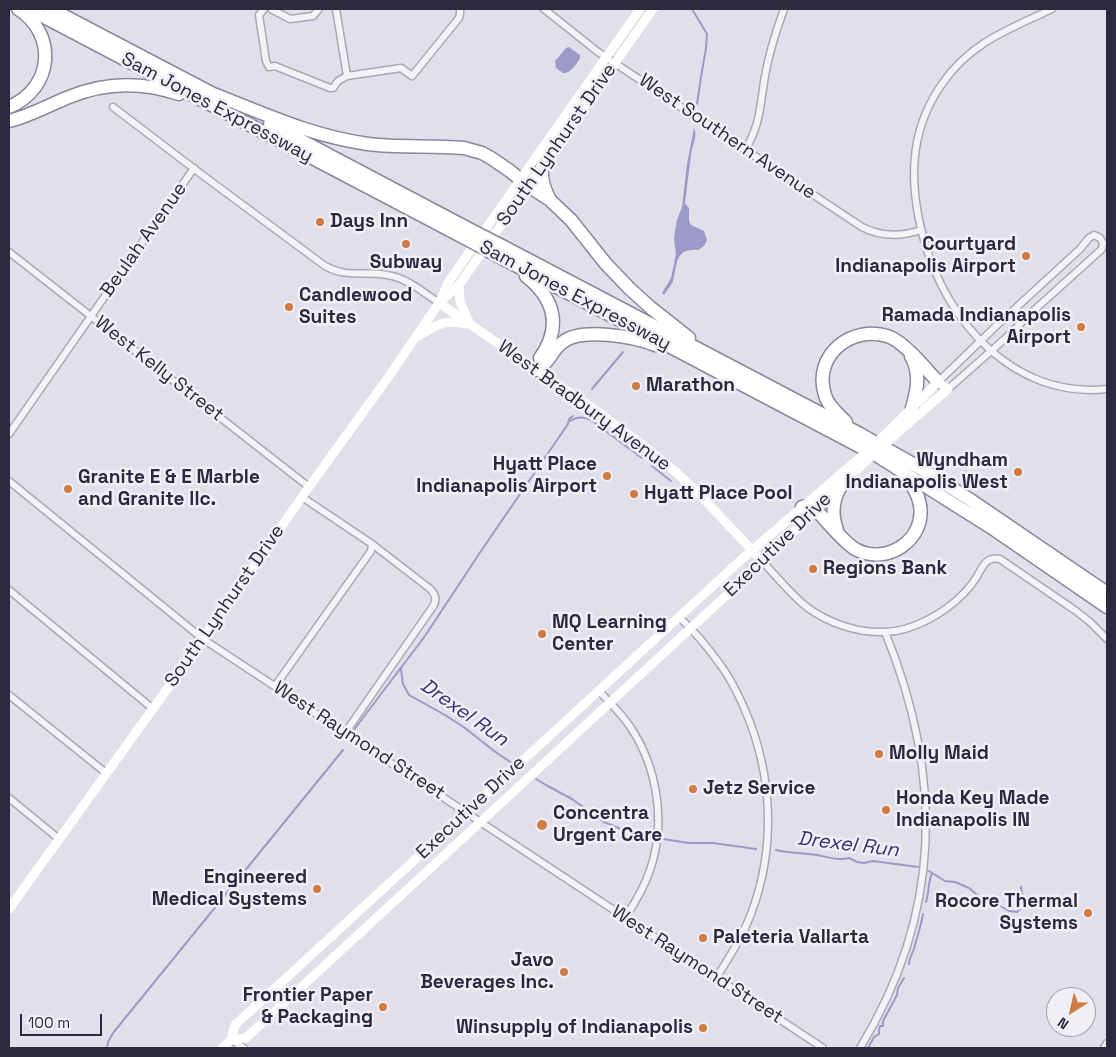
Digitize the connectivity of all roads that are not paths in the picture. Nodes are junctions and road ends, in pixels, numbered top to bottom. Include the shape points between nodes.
1 (18, 9) edge
2 (29, 9) edge
3 (51, 9) edge
4 (264, 9) edge
5 (271, 9) edge
6 (319, 9) edge
7 (336, 9) edge
8 (460, 9) edge
9 (544, 9) edge
10 (640, 9) edge
11 (653, 9) edge
12 (784, 9) edge
13 (1052, 9) edge
14 (606, 57) junction
15 (615, 63) junction
16 (347, 76) junction
17 (211, 93) junction
18 (9, 107) edge
19 (113, 108) dead end
20 (9, 121) edge
21 (241, 121) junction
22 (745, 150) junction
23 (542, 166) junction
24 (194, 168) junction
25 (524, 183) junction
26 (550, 200) junction
27 (921, 230) junction
28 (464, 232) junction
29 (501, 251) junction
30 (9, 252) edge
31 (459, 285) junction
32 (439, 303) junction
33 (91, 316) junction
34 (470, 324) junction
35 (417, 336) junction
36 (980, 340) junction
37 (989, 349) junction
38 (907, 350) junction
39 (719, 361) junction
40 (702, 363) junction
41 (536, 370) junction
42 (943, 386) junction
43 (1107, 389) edge
44 (912, 408) junction
45 (893, 432) junction
46 (9, 434) edge
47 (860, 434) junction
48 (858, 464) junction
49 (899, 470) junction
50 (9, 481) edge
51 (843, 483) junction
52 (309, 487) junction
53 (302, 497) junction
54 (802, 507) junction
55 (816, 510) junction
56 (995, 530) junction
57 (840, 534) junction
58 (372, 544) junction
59 (752, 550) junction
60 (763, 562) junction
61 (9, 590) edge
62 (1107, 593) edge
63 (1107, 607) edge
64 (680, 617) junction
65 (1107, 617) edge
66 (691, 628) junction
67 (885, 632) junction
68 (203, 639) junction
69 (1107, 639) edge
70 (275, 686) junction
71 (599, 691) junction
72 (9, 695) edge
73 (610, 702) junction
74 (152, 708) junction
75 (345, 733) junction
76 (106, 773) junction
77 (9, 798) edge
78 (466, 812) junction
79 (480, 822) junction
80 (59, 839) junction
81 (9, 909) edge
82 (625, 918) junction
83 (716, 978) junction
84 (231, 1040) junction
85 (1107, 1043) edge
86 (222, 1048) edge
87 (244, 1048) edge
88 (823, 1048) edge
89 (860, 1048) edge
90 (1104, 1048) edge

1 - 18 highway via 38,27 45,60 34,89
2 - 21 highway, Sam Jones Expressway
3 - 17 highway, Sam Jones Expressway
4 - 16 street via 259,15 269,67 275,66 330,88
5 - 6 street via 290,19 313,16
7 - 16 street
8 - 16 street via 458,18 412,76 401,68
9 - 14 street, West Southern Avenue
10 - 14 street, South Lynhurst Drive
11 - 15 street, South Lynhurst Drive
12 - 22 street via 768,60 758,124
13 - 27 street via 982,43 956,66 937,91 924,119 915,156 915,193
14 - 15 street, West Southern Avenue
14 - 25 street, South Lynhurst Drive
15 - 22 street, West Southern Avenue
15 - 23 street, South Lynhurst Drive
17 - 25 highway via 288,124 333,137 383,145 476,151 503,165
17 - 28 highway, Sam Jones Expressway
19 - 24 street
20 - 21 highway via 86,91 133,85 173,92
21 - 28 highway, Sam Jones Expressway
22 - 27 street, West Southern Avenue via 866,230 894,236
23 - 25 street, South Lynhurst Drive
23 - 26 highway via 541,178
24 - 32 street via 325,266 346,273 397,277
24 - 33 street, Beulah Avenue
25 - 26 highway
25 - 31 street, South Lynhurst Drive
25 - 32 street, South Lynhurst Drive via 449,281
26 - 39 highway via 629,288
27 - 36 street via 944,291
28 - 29 highway, Sam Jones Expressway, bridge
29 - 39 highway, Sam Jones Expressway
29 - 40 highway, Sam Jones Expressway
29 - 41 highway via 535,284 549,305 551,338
30 - 33 street, West Kelly Street
31 - 32 street, South Lynhurst Drive
31 - 34 street via 460,302
32 - 34 street, West Bradbury Avenue
32 - 35 street, South Lynhurst Drive
33 - 46 street, Beulah Avenue
33 - 52 street, West Kelly Street
34 - 35 street via 445,323
34 - 41 street, West Bradbury Avenue
35 - 52 street, South Lynhurst Drive
36 - 37 street
36 - 37 street, Executive Drive via 1089,238 1094,235 1100,238 1102,249
36 - 42 street, Executive Drive
37 - 42 street, Executive Drive
37 - 43 street via 1044,383 1080,390
38 - 42 highway
38 - 44 highway via 917,378
38 - 47 highway via 890,338 863,334 841,344 829,358 823,382 827,400
39 - 47 highway, Sam Jones Expressway
40 - 41 highway via 639,340 579,335 561,343 545,364
40 - 49 highway, Sam Jones Expressway
41 - 59 street, West Bradbury Avenue via 621,428 661,460
42 - 44 street, Executive Drive
42 - 45 street, Executive Drive
44 - 45 street, Executive Drive
45 - 48 street, Executive Drive, bridge
47 - 62 highway, Sam Jones Expressway via 969,499
48 - 51 street, Executive Drive
48 - 54 street, Executive Drive
49 - 56 highway, Sam Jones Expressway
49 - 57 highway via 915,490 920,507 919,524 908,542 891,553 876,555 852,548
50 - 68 street, West Raymond Street
51 - 55 street, Executive Drive
51 - 57 highway via 834,507 836,528
52 - 53 street, South Lynhurst Drive
53 - 58 street
53 - 68 street, South Lynhurst Drive
54 - 55 highway
54 - 59 street, Executive Drive
55 - 57 highway
55 - 60 street, Executive Drive
56 - 63 highway, Sam Jones Expressway
56 - 65 highway
58 - 70 street via 371,551
58 - 75 street via 430,588 436,599
59 - 60 street, West Bradbury Avenue
59 - 64 street, Executive Drive
60 - 66 street, Executive Drive
60 - 67 street via 797,598 821,616 849,627
61 - 74 street
64 - 66 street
64 - 71 street, Executive Drive
66 - 73 street, Executive Drive
66 - 83 street via 720,664 751,724 768,801 766,851 759,890 742,935
67 - 69 street via 919,624 946,609 970,586 985,562 993,558 1004,560 1076,611
67 - 89 street via 908,699 922,760 925,851 921,888 906,951 889,994
68 - 70 street, West Raymond Street
68 - 74 street, South Lynhurst Drive
70 - 75 street, West Raymond Street
71 - 73 street
71 - 78 street, Executive Drive
72 - 76 street
73 - 79 street, Executive Drive
73 - 82 street via 629,724 644,753 655,785 658,811 656,845 650,869
74 - 76 street, South Lynhurst Drive
75 - 78 street, West Raymond Street
76 - 80 street, South Lynhurst Drive
77 - 80 street
78 - 79 street, West Raymond Street
78 - 84 street, Executive Drive via 235,1025
79 - 82 street, West Raymond Street
79 - 84 street, Executive Drive via 246,1038
80 - 81 street, South Lynhurst Drive
82 - 83 street, West Raymond Street
83 - 88 street, West Raymond Street
84 - 86 street, Executive Drive
84 - 87 street
85 - 90 street

